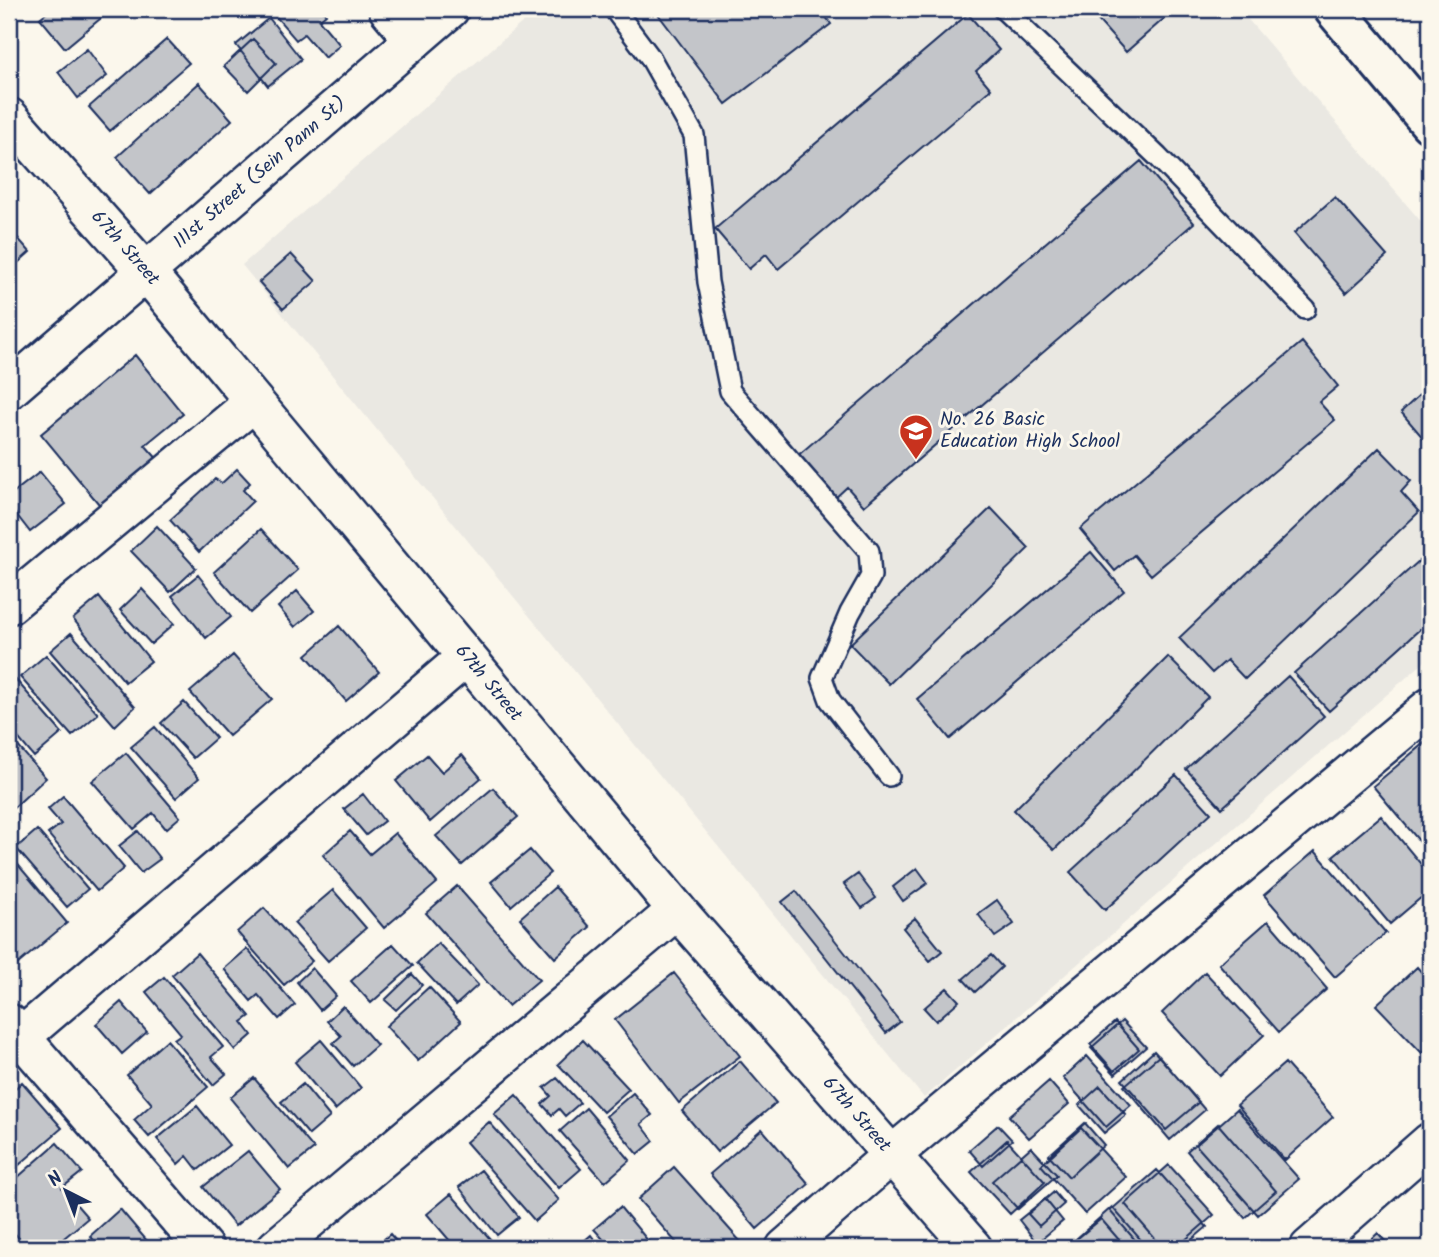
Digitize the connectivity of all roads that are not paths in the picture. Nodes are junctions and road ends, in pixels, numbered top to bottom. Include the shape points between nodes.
1 (388, 9) edge
2 (450, 9) edge
3 (614, 9) edge
4 (1003, 9) edge
5 (1334, 9) edge
6 (414, 40) junction
7 (9, 117) edge
8 (1430, 123) edge
9 (148, 273) junction
10 (1305, 309) dead end
11 (9, 390) edge
12 (254, 402) junction
13 (9, 605) edge
14 (465, 658) junction
15 (1430, 707) edge
16 (889, 776) dead end
17 (677, 910) junction
18 (15, 1030) edge
19 (1430, 1142) edge
20 (893, 1154) junction
21 (204, 1248) edge
22 (276, 1248) edge
23 (785, 1248) edge
24 (973, 1248) edge
25 (1309, 1248) edge

1 - 6 street
2 - 6 street, 111st Street (Sein Pann St)
3 - 16 lane via 650,57 694,135 708,282 730,391 869,551 871,576 821,678 830,700
4 - 10 lane via 1158,157
5 - 8 street
6 - 9 street, 111st Street (Sein Pann St)
7 - 9 street, 67th Street
9 - 11 street, 111st Street (Sein Pann St)
9 - 12 street, 67th Street
12 - 13 street
12 - 14 street, 67th Street
14 - 17 street, 67th Street
14 - 18 street
15 - 20 street
17 - 20 street, 67th Street
17 - 22 street
18 - 21 street
19 - 25 street
20 - 23 street
20 - 24 street, 67th Street

